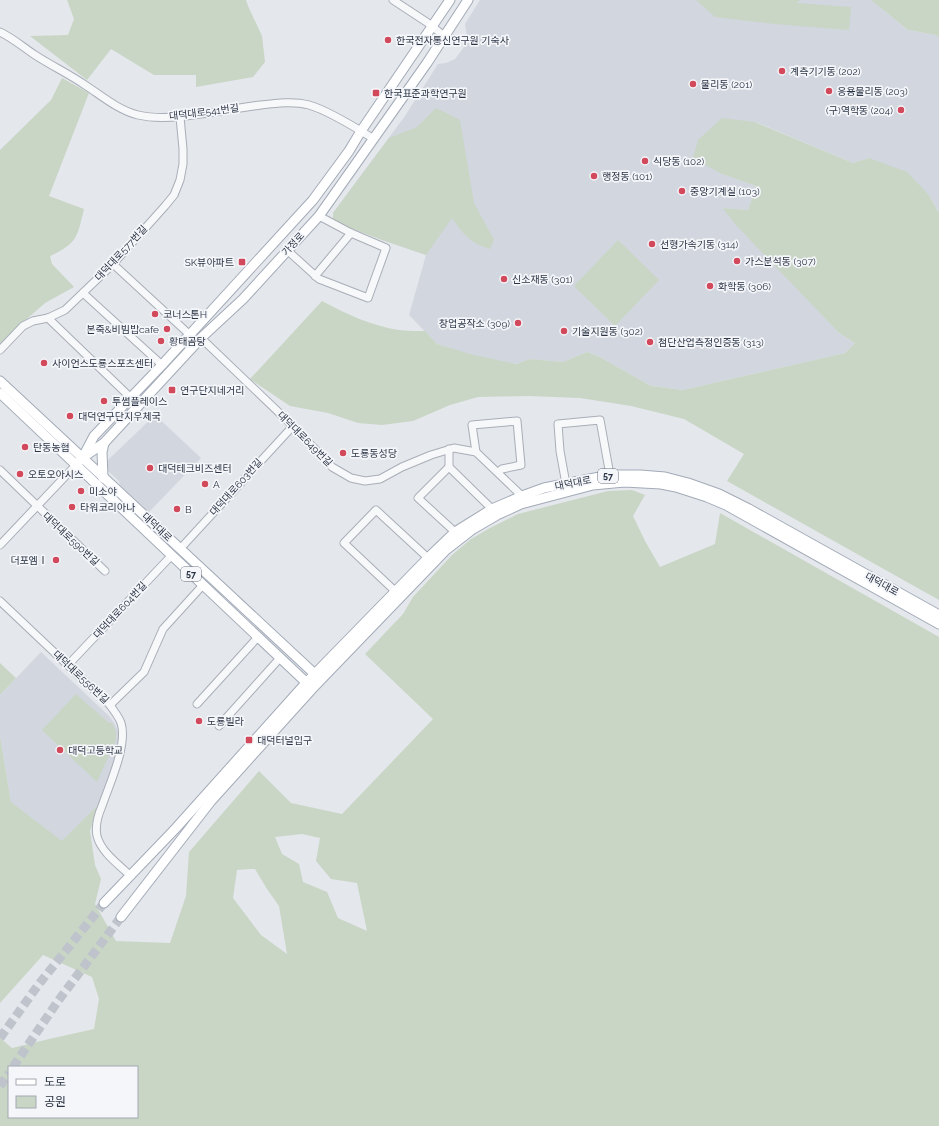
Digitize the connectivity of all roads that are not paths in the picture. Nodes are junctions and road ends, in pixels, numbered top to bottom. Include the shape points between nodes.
1 (394, 0) edge
2 (450, 0) edge
3 (468, 0) edge
4 (432, 26) junction
5 (0, 32) edge
6 (444, 36) junction
7 (180, 116) junction
8 (361, 131) junction
9 (374, 139) junction
10 (318, 216) junction
11 (351, 233) junction
12 (288, 251) junction
13 (113, 264) junction
14 (315, 276) junction
15 (83, 293) junction
16 (48, 318) junction
17 (190, 335) junction
18 (201, 338) junction
19 (0, 350) edge
20 (162, 365) junction
21 (0, 381) edge
22 (0, 393) edge
23 (131, 398) junction
24 (293, 426) junction
25 (104, 443) junction
26 (449, 449) junction
27 (476, 452) junction
28 (79, 462) junction
29 (448, 467) junction
30 (0, 470) edge
31 (498, 472) junction
32 (610, 475) junction
33 (103, 478) junction
34 (566, 484) junction
35 (522, 496) junction
36 (37, 506) junction
37 (492, 509) junction
38 (455, 532) junction
39 (0, 546) edge
40 (180, 549) junction
41 (172, 555) junction
42 (428, 558) junction
43 (105, 571) dead end
44 (203, 586) junction
45 (395, 591) junction
46 (0, 601) edge
47 (939, 615) edge
48 (939, 624) edge
49 (258, 637) junction
50 (280, 658) junction
51 (68, 665) junction
52 (318, 677) junction
53 (309, 686) junction
54 (197, 704) dead end
55 (110, 705) junction
56 (219, 726) dead end
57 (131, 876) junction
58 (104, 903) tunnel mouth
59 (121, 917) tunnel mouth

1 - 4 street
2 - 4 main road, 가정로
3 - 6 main road, 가정로
4 - 6 street
4 - 8 main road, 가정로
5 - 7 street, 대덕대로541번길 via 124,110 150,117
6 - 9 main road, 가정로
7 - 8 street, 대덕대로541번길 via 272,103 295,103 311,105
7 - 13 street, 대덕대로577번길 via 183,164 174,195
8 - 9 street, 대덕대로541번길
8 - 17 main road, 가정로 via 313,200
9 - 10 main road, 가정로
10 - 11 street
10 - 12 main road, 가정로
11 - 14 street
11 - 14 street via 386,248 368,298 319,280
12 - 14 street
12 - 18 main road, 가정로 via 243,299
13 - 15 street, 대덕대로577번길
13 - 17 street
15 - 16 street, 대덕대로577번길 via 65,310
15 - 20 street
16 - 19 street, 대덕대로577번길 via 22,326
16 - 23 street
17 - 20 main road, 가정로
18 - 24 street, 대덕대로649번길
18 - 25 main road, 가정로
20 - 23 main road, 가정로
21 - 28 main road, 대덕대로 / 57
22 - 28 main road, 대덕대로 / 57
23 - 28 main road, 가정로 via 94,436
24 - 26 street, 대덕대로649번길 via 335,470 351,478 380,479 402,467
24 - 40 street, 대덕대로603번길
25 - 28 main road, 가정로
25 - 33 main road
26 - 27 street, 대덕대로649번길
26 - 29 street
27 - 31 street
27 - 31 street via 472,425 517,421 521,465
28 - 33 main road, 대덕대로 / 57
28 - 36 street, 대덕대로590번길
28 - 41 main road, 대덕대로 / 57
29 - 37 street
29 - 38 street via 418,498
30 - 36 street, 대덕대로590번길
31 - 35 street
32 - 34 main road, 대덕대로 / 57
32 - 34 street via 600,420 558,424
32 - 47 main road, 대덕대로 / 57 via 640,474 665,477 719,494
33 - 40 main road, 대덕대로 / 57
34 - 35 main road, 대덕대로 / 57
35 - 37 main road, 대덕대로 / 57
36 - 39 street, 대덕대로590번길
36 - 43 street, 대덕대로590번길
37 - 38 main road, 대덕대로 / 57
38 - 42 main road, 대덕대로 / 57
40 - 52 main road, 대덕대로 / 57
41 - 44 main road, 대덕대로 / 57
41 - 51 street, 대덕대로604번길
42 - 45 main road, 대덕대로 / 57
42 - 45 street via 376,510 344,543
44 - 49 main road, 대덕대로 / 57
44 - 55 street via 163,629 144,672
45 - 52 main road, 대덕대로 / 57
46 - 51 street, 대덕대로556번길
48 - 52 main road, 대덕대로 / 57 via 726,505 707,497 661,484 593,484 522,504 473,529 446,550
49 - 50 main road, 대덕대로 / 57
49 - 54 street
50 - 53 main road, 대덕대로 / 57
50 - 56 street
51 - 55 street, 대덕대로556번길
52 - 53 main road, 대덕대로 / 57
53 - 57 main road
53 - 59 main road via 211,802
55 - 57 street, 대덕대로556번길 via 122,724 123,742 97,820 96,831 103,848
57 - 58 main road

